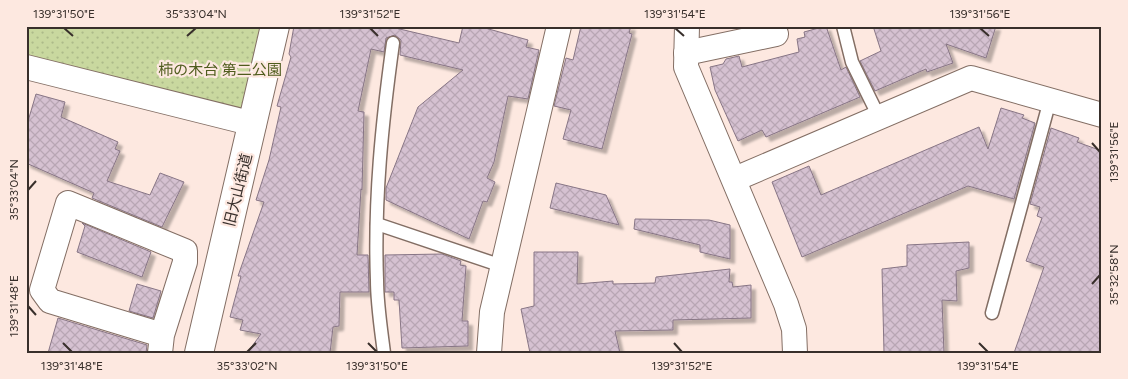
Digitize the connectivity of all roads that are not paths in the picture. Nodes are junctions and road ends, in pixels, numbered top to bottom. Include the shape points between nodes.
1 (275, 26) edge
2 (559, 26) edge
3 (687, 26) edge
4 (844, 26) edge
5 (776, 34) dead end
6 (392, 43) dead end
7 (686, 53) junction
8 (26, 67) edge
9 (1050, 100) junction
10 (1102, 115) edge
11 (879, 117) junction
12 (254, 124) junction
13 (735, 179) junction
14 (377, 224) junction
15 (505, 267) junction
16 (992, 313) dead end
17 (161, 344) edge
18 (199, 353) edge
19 (384, 353) edge
20 (490, 353) edge
21 (795, 353) edge

1 - 12 street, 旧大山街道
2 - 15 street
3 - 7 street
4 - 11 lane via 852,62
5 - 7 street
6 - 14 lane via 381,124
7 - 13 street via 686,67
8 - 12 street
9 - 10 street
9 - 11 street via 971,78
9 - 16 lane
11 - 13 street
12 - 18 street, 旧大山街道
13 - 21 street via 786,304 794,329
14 - 15 lane
14 - 19 lane via 377,282
15 - 20 street via 492,312
17 - 17 street via 185,262 185,251 68,203 42,290 50,301

